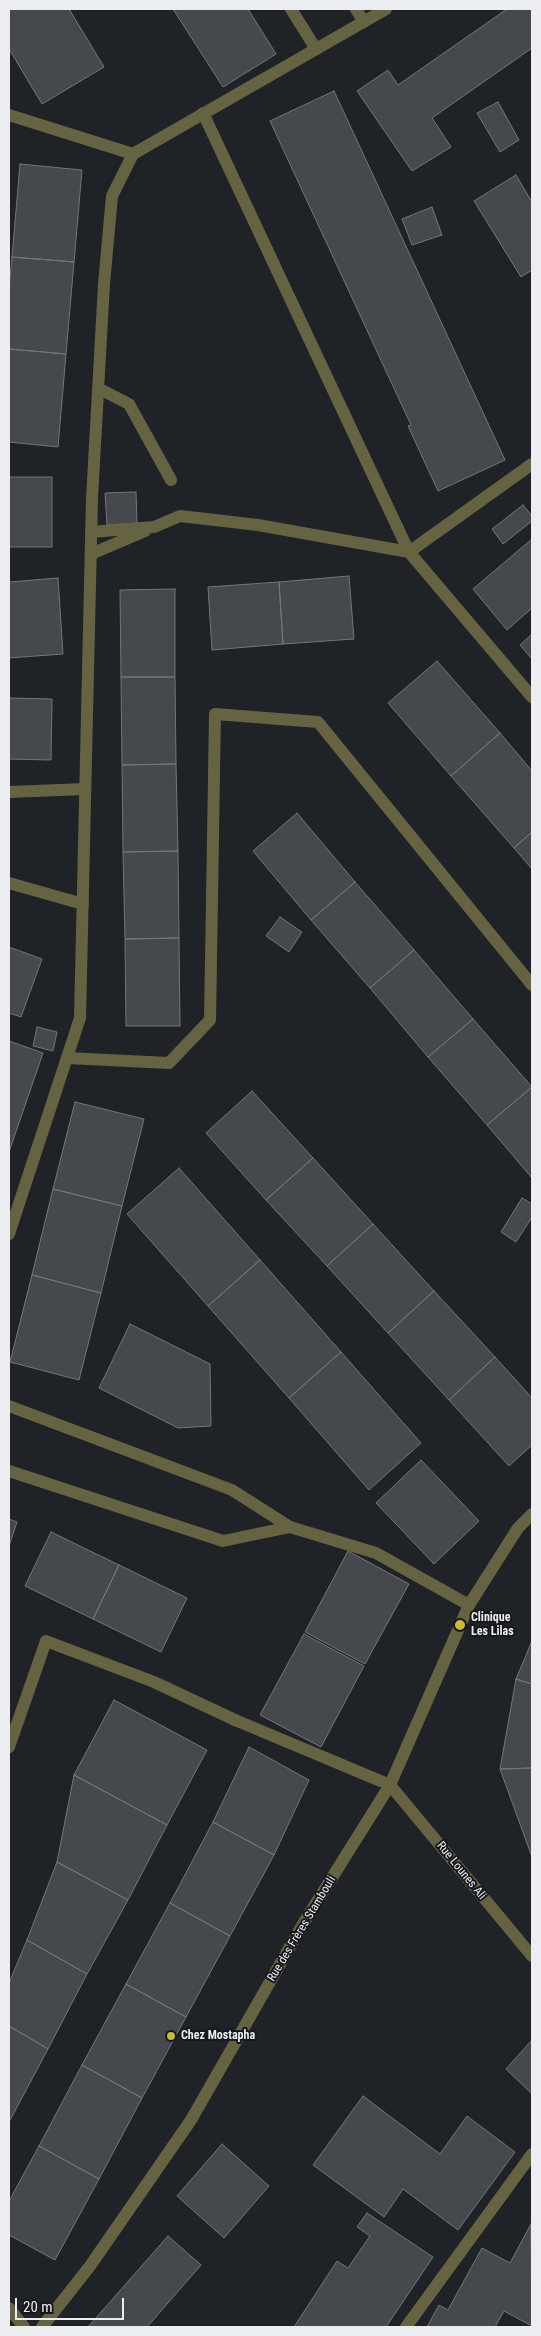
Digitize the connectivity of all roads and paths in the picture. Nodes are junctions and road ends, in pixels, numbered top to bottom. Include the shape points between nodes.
1 (291, 9) edge
2 (356, 9) edge
3 (386, 9) edge
4 (364, 22) junction
5 (316, 49) junction
6 (203, 114) junction
7 (9, 115) edge
8 (133, 154) junction
9 (98, 388) junction
10 (532, 464) edge
11 (171, 480) dead end
12 (154, 527) junction
13 (91, 532) junction
14 (409, 552) junction
15 (91, 554) junction
16 (532, 697) edge
17 (85, 789) junction
18 (9, 792) edge
19 (9, 883) edge
20 (82, 904) junction
21 (532, 985) edge
22 (67, 1058) junction
23 (9, 1234) edge
24 (9, 1406) edge
25 (9, 1471) edge
26 (532, 1514) edge
27 (290, 1527) junction
28 (468, 1605) junction
29 (9, 1746) edge
30 (390, 1786) junction
31 (532, 1956) edge
32 (532, 2154) edge
33 (9, 2308) edge
34 (24, 2327) edge
35 (42, 2327) edge
36 (406, 2327) edge

1 - 5 street
2 - 4 street
3 - 4 street
4 - 5 street
5 - 6 street
6 - 8 street
6 - 14 street
7 - 8 street
8 - 9 street via 112,196
9 - 11 street via 128,404
9 - 13 street
10 - 14 street
12 - 13 street
12 - 14 street via 180,516 258,525
12 - 15 street
13 - 15 street
14 - 16 street
15 - 17 street
17 - 18 street
17 - 20 street
19 - 20 street
20 - 22 street via 80,1018
21 - 22 street via 318,722 215,714 210,1020 169,1063
22 - 23 street
24 - 27 street via 232,1490
25 - 27 street via 223,1541
26 - 28 street, Rue des Frères Stambouli via 518,1528
27 - 28 street via 376,1553
28 - 30 street, Rue des Frères Stambouli
29 - 30 street via 46,1641 154,1682
30 - 31 street, Rue Lounes Ali
30 - 35 street, Rue des Frères Stambouli via 303,1924 191,2120 90,2266
32 - 36 street
33 - 34 street

